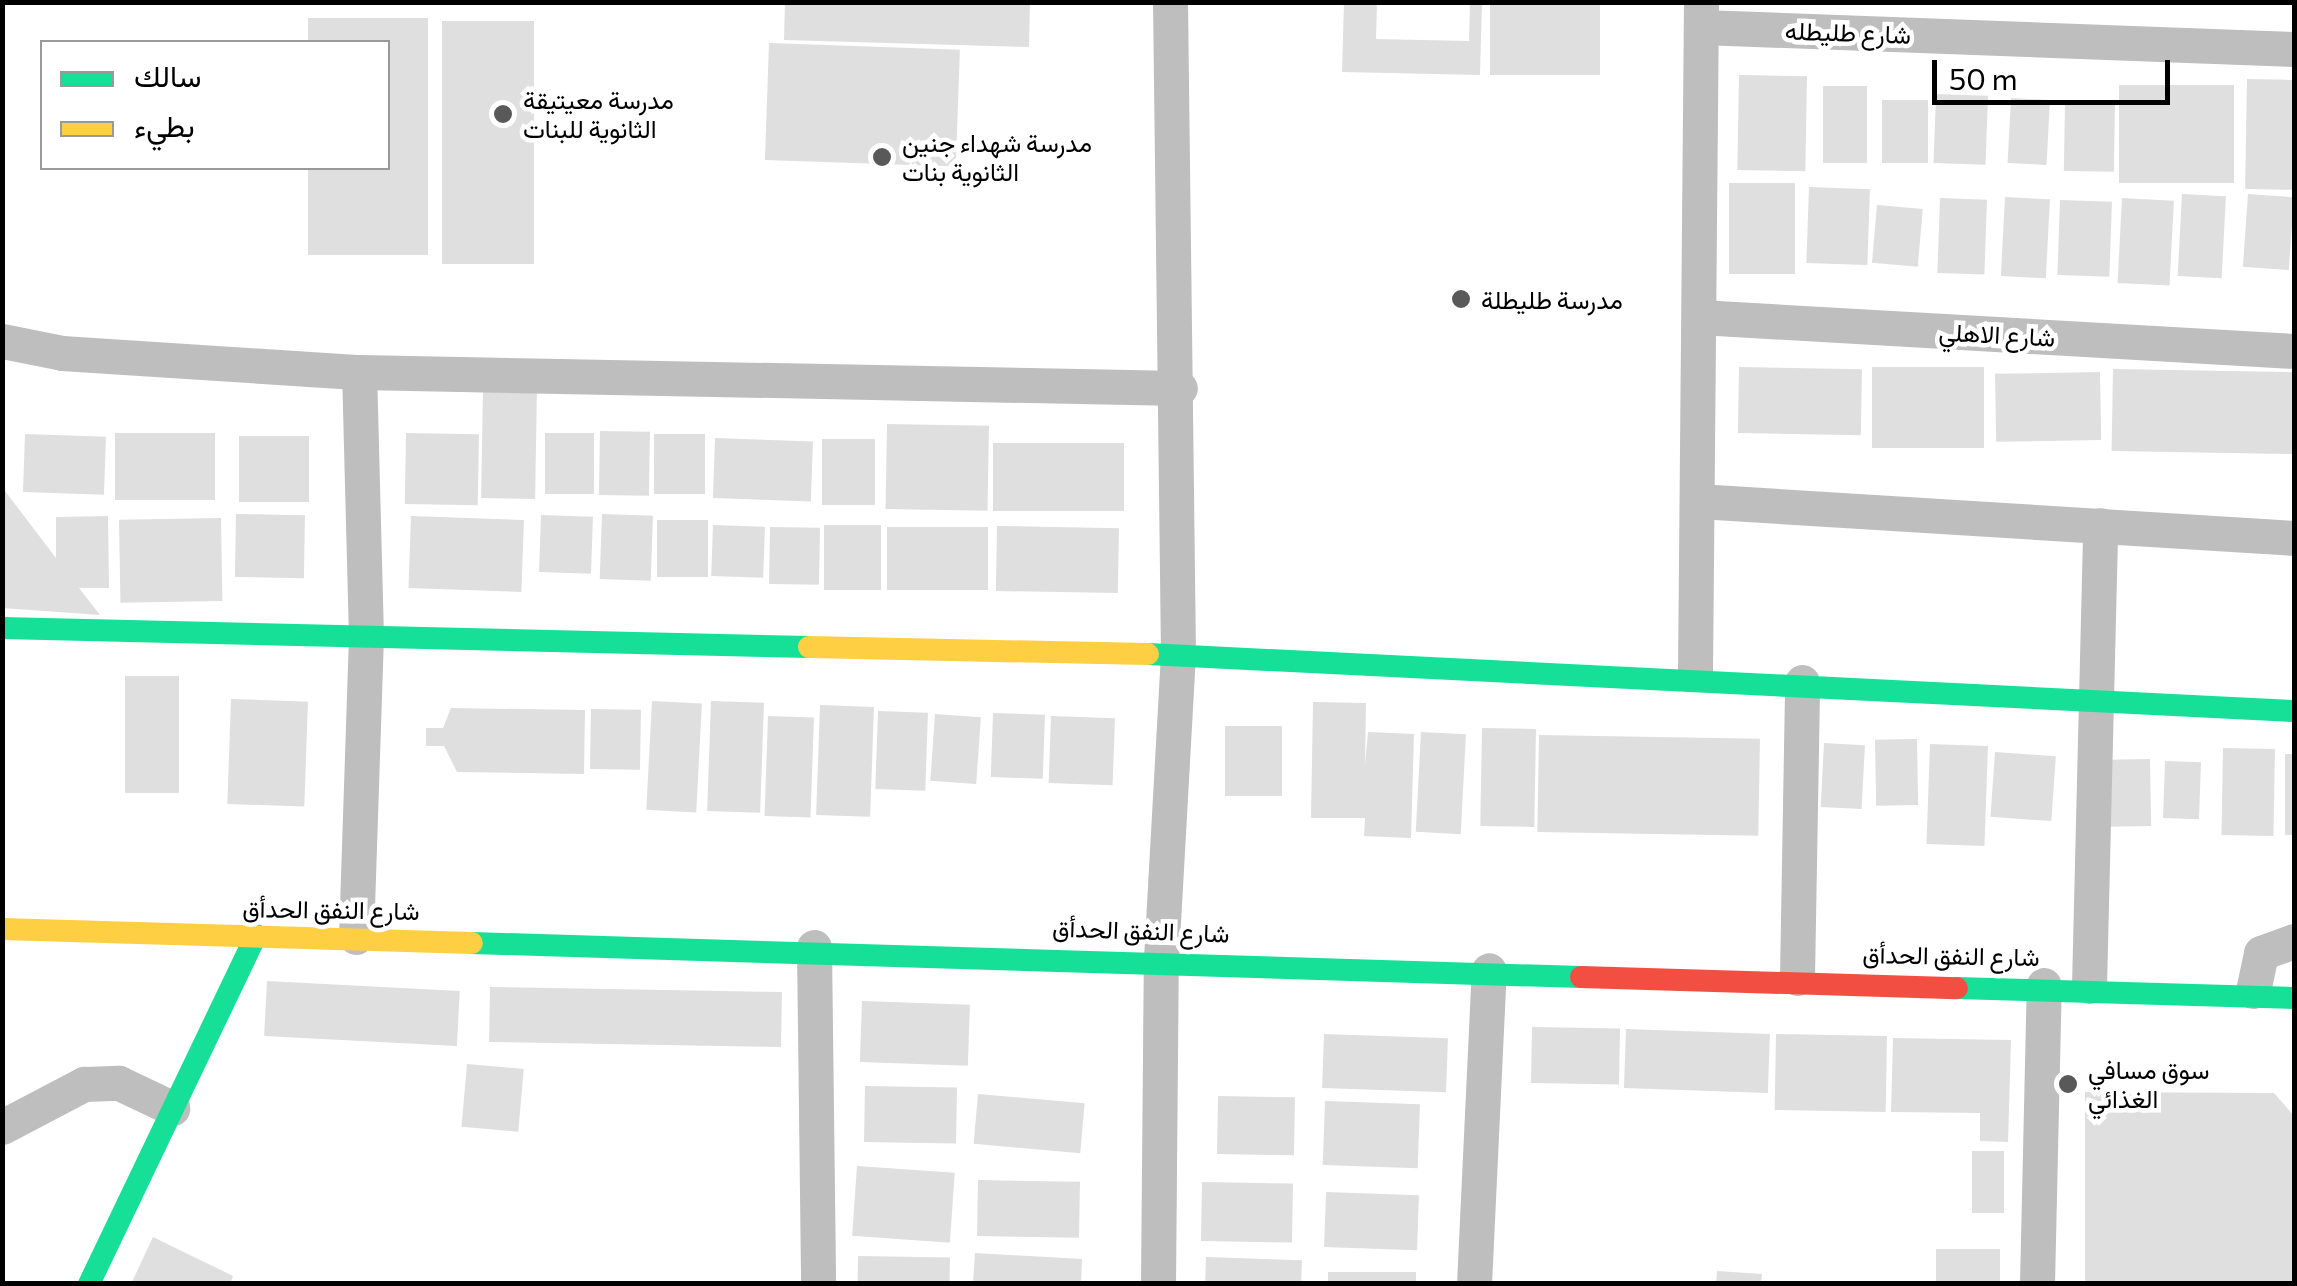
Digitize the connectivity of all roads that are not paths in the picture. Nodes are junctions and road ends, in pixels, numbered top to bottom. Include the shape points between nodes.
1 (1170, 2) edge
2 (1702, 14) edge
3 (2294, 49) edge
4 (1699, 316) junction
5 (2, 341) edge
6 (2294, 351) edge
7 (359, 372) junction
8 (1180, 388) junction
9 (1698, 500) junction
10 (2100, 526) junction
11 (2294, 538) edge
12 (2, 628) edge
13 (366, 637) junction
14 (1178, 655) junction
15 (1696, 674) junction
16 (1802, 682) junction
17 (2093, 695) junction
18 (2294, 711) edge
19 (2, 929) edge
20 (256, 936) junction
21 (356, 936) junction
22 (2294, 940) edge
23 (814, 947) junction
24 (1160, 958) junction
25 (1489, 970) junction
26 (1797, 978) junction
27 (2044, 986) junction
28 (2089, 986) junction
29 (2280, 992) edge
30 (172, 1108) junction
31 (2, 1128) edge
32 (89, 1284) edge
33 (818, 1284) edge
34 (1158, 1284) edge
35 (1474, 1284) edge
36 (2037, 1284) edge

1 - 8 street
2 - 3 street, شارع طليطله
2 - 4 street
4 - 6 street, شارع الاهلي
4 - 9 street
5 - 7 street via 62,353
7 - 8 street
7 - 13 street
8 - 14 street
9 - 10 street
9 - 15 street
10 - 11 street
10 - 17 street
12 - 13 street
13 - 14 street
13 - 21 street
14 - 15 street
14 - 24 street
15 - 16 street
16 - 17 street
16 - 26 street
17 - 18 street
17 - 28 street
19 - 20 street, شارع النفق الحدأق
20 - 21 street, شارع النفق الحدأق
20 - 30 street
21 - 23 street, شارع النفق الحدأق
22 - 29 street via 2262,953
23 - 24 street, شارع النفق الحدأق
23 - 33 street
24 - 25 street, شارع النفق الحدأق
24 - 34 street
25 - 26 street, شارع النفق الحدأق
25 - 35 street
26 - 27 street, شارع النفق الحدأق
27 - 28 street, شارع النفق الحدأق
27 - 36 street
28 - 29 street, شارع النفق الحدأق
30 - 31 street via 119,1083 84,1084
30 - 32 street

